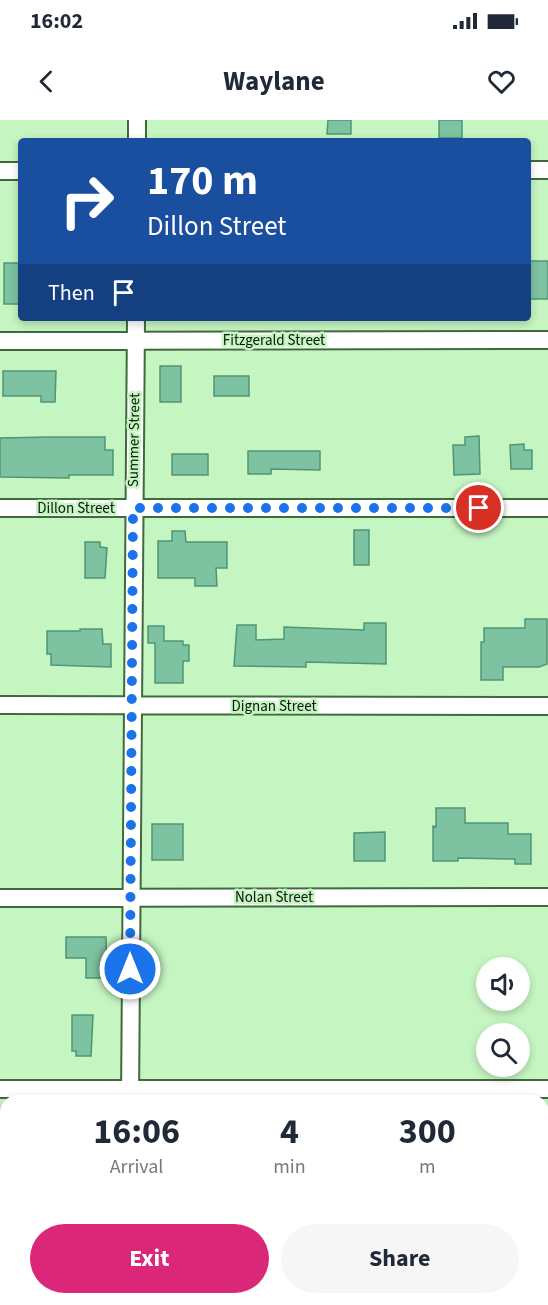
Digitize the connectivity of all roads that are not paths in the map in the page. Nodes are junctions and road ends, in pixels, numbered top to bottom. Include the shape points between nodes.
1 (137, 120) edge
2 (137, 138) edge
3 (531, 170) edge
4 (548, 170) edge
5 (0, 171) edge
6 (18, 171) edge
7 (136, 321) edge
8 (136, 340) junction
9 (548, 340) edge
10 (0, 341) edge
11 (0, 508) edge
12 (133, 508) junction
13 (548, 508) edge
14 (0, 705) edge
15 (132, 705) junction
16 (548, 706) edge
17 (548, 897) edge
18 (0, 898) edge
19 (130, 898) junction
20 (0, 1089) edge
21 (548, 1089) edge
22 (130, 1094) edge
23 (318, 1095) edge

1 - 2 street
3 - 4 street
5 - 6 street
7 - 8 street, Summer Street
8 - 9 street, Fitzgerald Street
8 - 10 street, Fitzgerald Street
8 - 12 street, Summer Street
11 - 12 street, Dillon Street
12 - 13 street, Dillon Street
12 - 15 street, Summer Street
14 - 15 street, Dignan Street
15 - 16 street, Dignan Street
15 - 19 street, Summer Street
17 - 19 street, Nolan Street
18 - 19 street, Nolan Street
19 - 22 street, Summer Street
20 - 22 street
21 - 23 street
22 - 23 street

